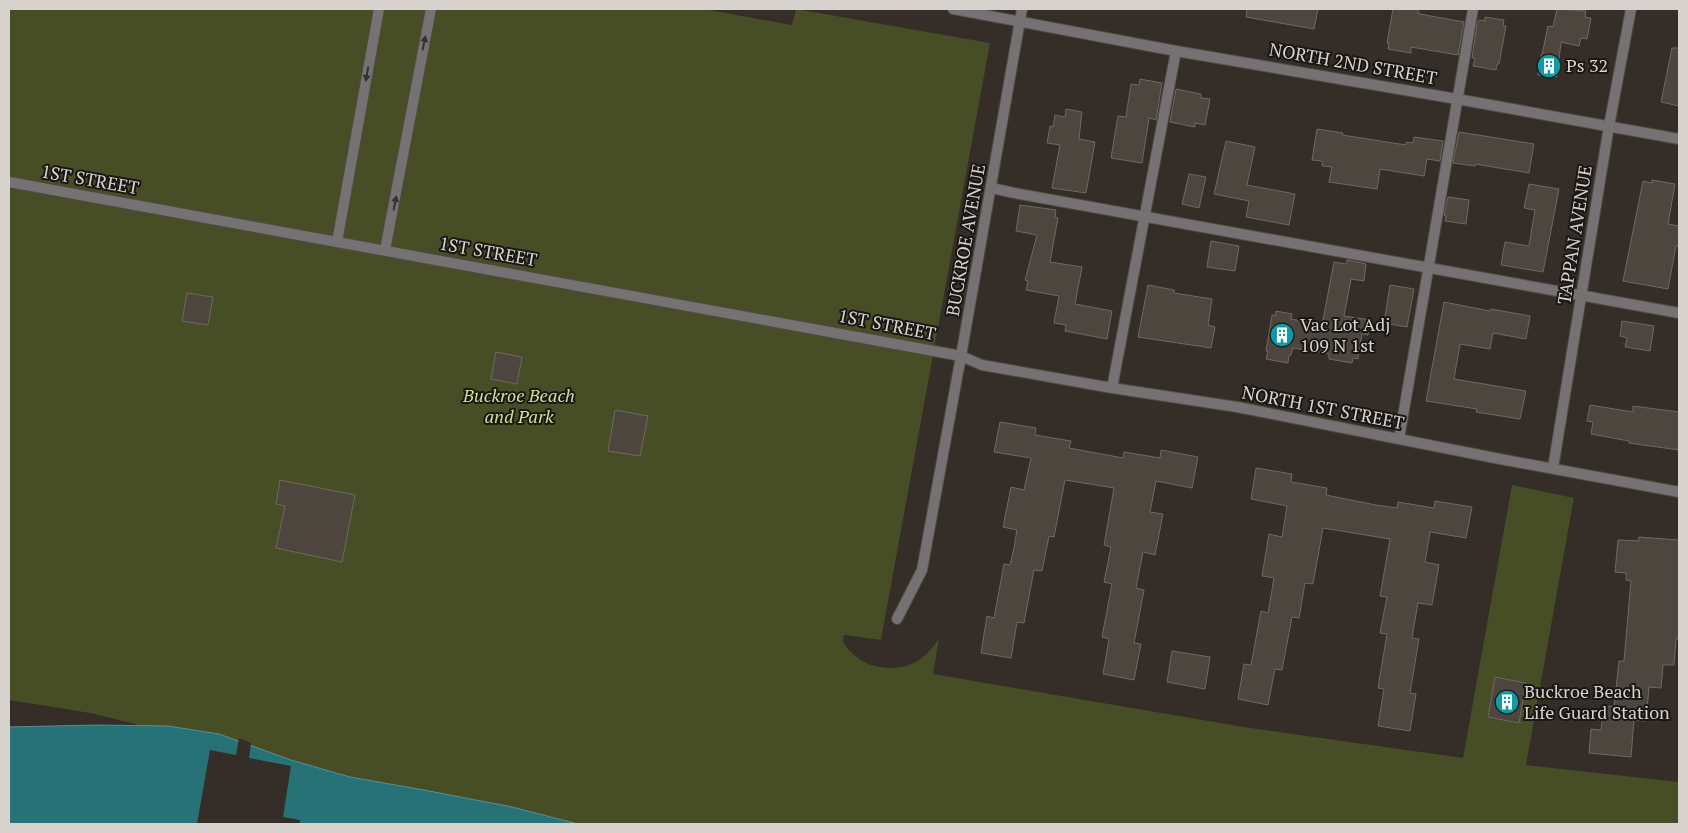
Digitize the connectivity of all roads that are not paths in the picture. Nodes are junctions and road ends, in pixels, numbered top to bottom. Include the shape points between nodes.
1 (378, 9) edge
2 (431, 9) edge
3 (953, 9) edge
4 (1022, 9) edge
5 (1473, 9) edge
6 (1631, 9) edge
7 (1020, 21) junction
8 (1176, 51) junction
9 (1458, 99) junction
10 (1609, 126) junction
11 (1679, 139) edge
12 (9, 182) edge
13 (992, 188) junction
14 (1145, 216) junction
15 (337, 242) junction
16 (384, 250) junction
17 (1428, 267) junction
18 (1582, 295) junction
19 (1679, 313) edge
20 (962, 356) junction
21 (1112, 388) junction
22 (1399, 439) junction
23 (1553, 468) junction
24 (1679, 492) edge
25 (898, 618) dead end

1 -> 15 street
16 -> 2 street
3 - 7 street, NORTH 2ND STREET
4 - 7 street, BUCKROE AVENUE
5 - 9 street
6 - 10 street, TAPPAN AVENUE
7 - 8 street, NORTH 2ND STREET
7 - 13 street, BUCKROE AVENUE
8 - 9 street, NORTH 2ND STREET
8 - 14 street
9 - 10 street, NORTH 2ND STREET
9 - 17 street
10 - 11 street, NORTH 2ND STREET
10 - 18 street, TAPPAN AVENUE
12 - 15 street, 1ST STREET
13 - 14 street
13 - 20 street, BUCKROE AVENUE
14 - 17 street
14 - 21 street
15 - 16 street, 1ST STREET
16 - 20 street, 1ST STREET
17 - 18 street
17 - 22 street
18 - 19 street
18 - 23 street, TAPPAN AVENUE
20 - 21 street, NORTH 1ST STREET via 982,365
20 - 25 street, BUCKROE AVENUE via 922,570
21 - 22 street, NORTH 1ST STREET via 1236,407
22 - 23 street, NORTH 1ST STREET
23 - 24 street, NORTH 1ST STREET

